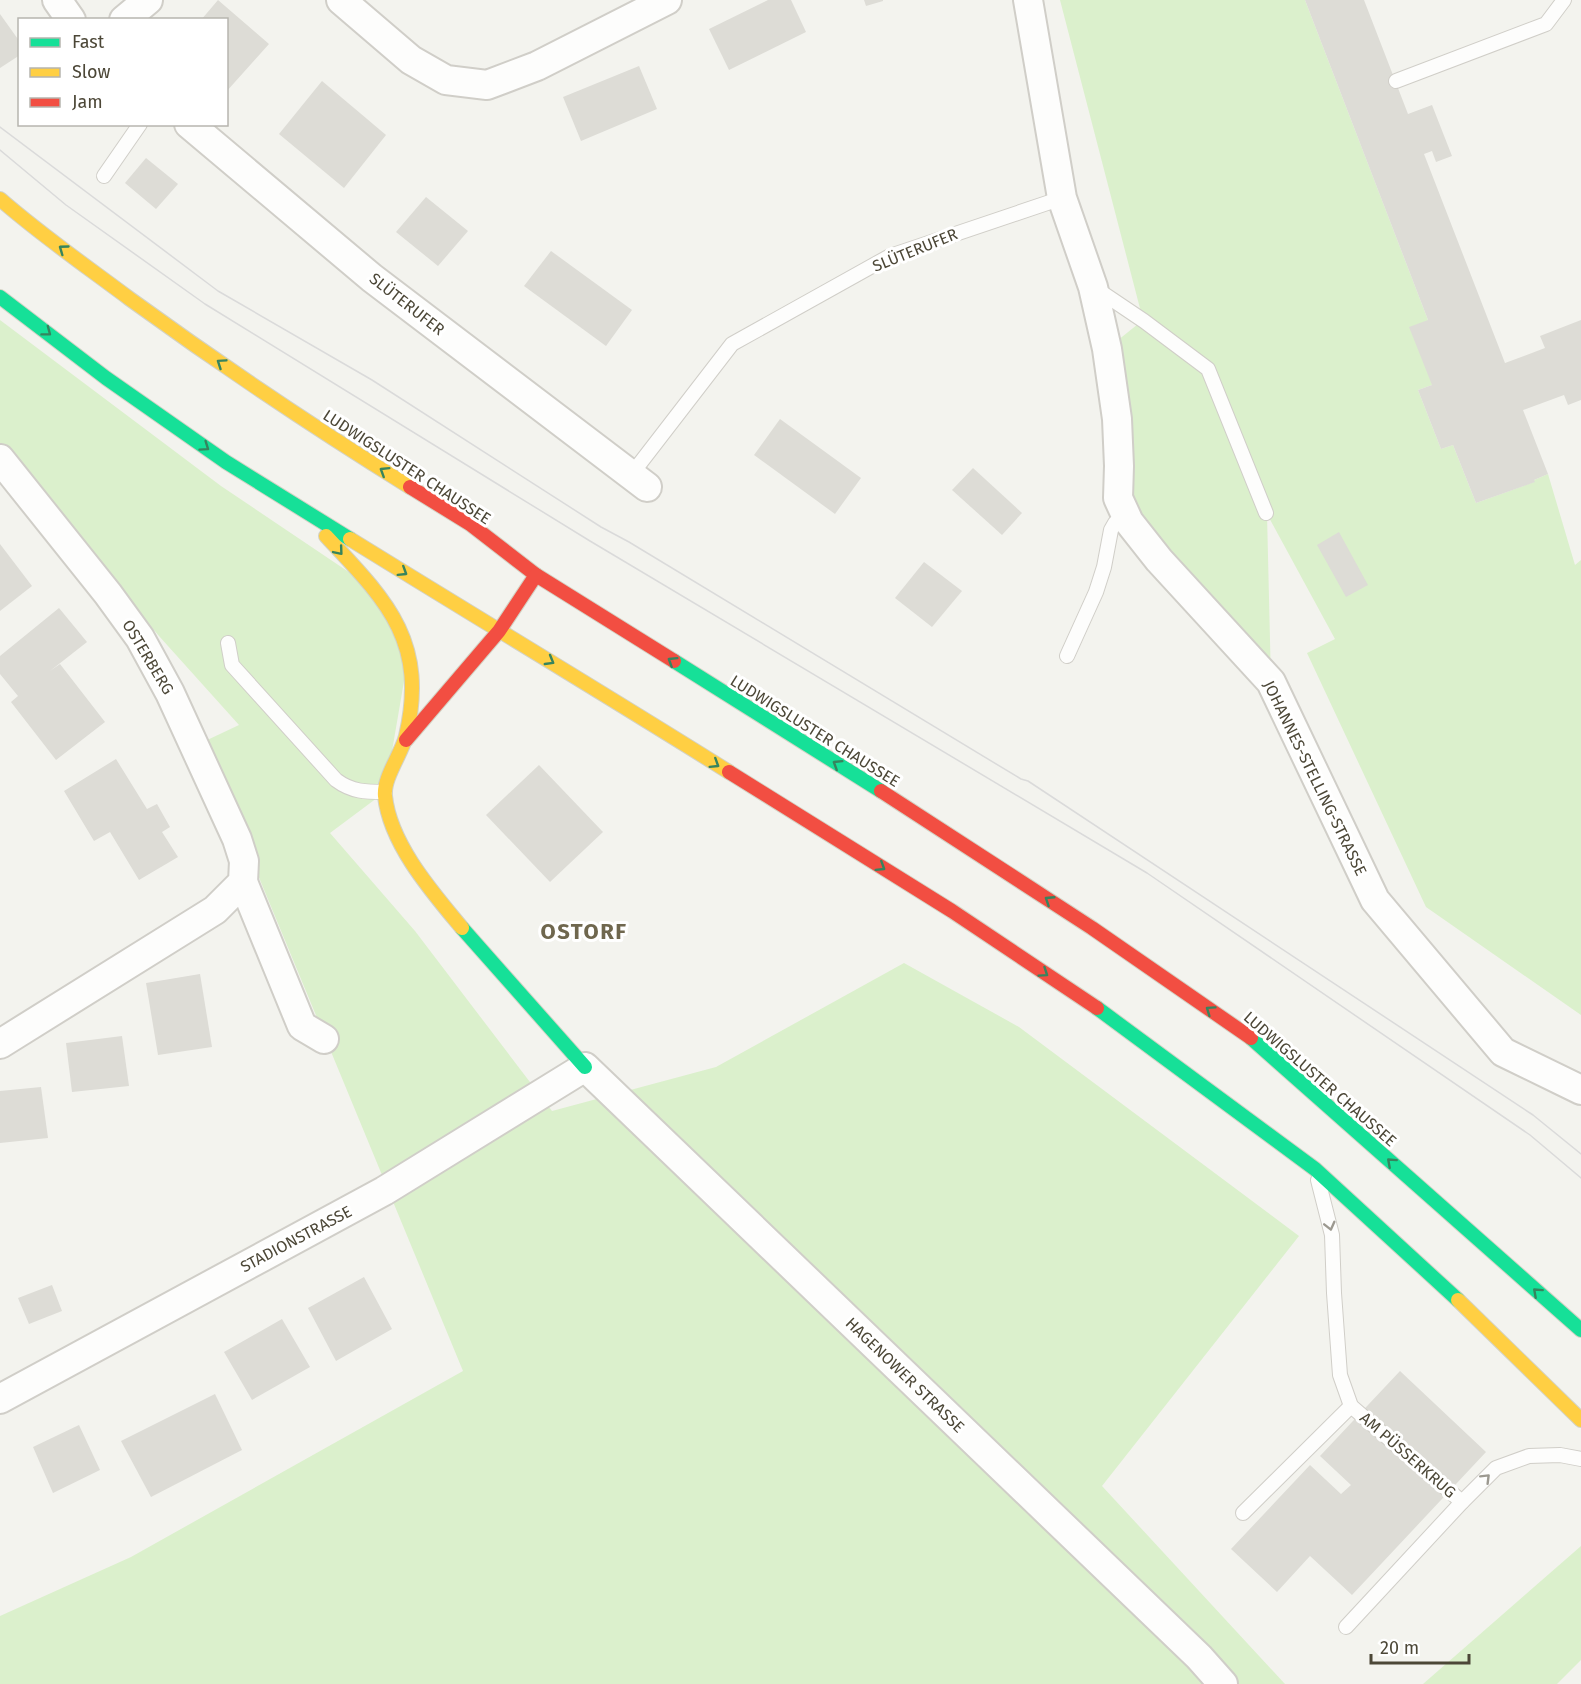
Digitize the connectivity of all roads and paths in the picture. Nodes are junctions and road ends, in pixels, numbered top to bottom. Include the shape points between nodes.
1 (57, 0) edge
2 (148, 0) edge
3 (341, 0) edge
4 (667, 0) edge
5 (1029, 0) edge
6 (1564, 0) edge
7 (70, 18) edge
8 (126, 18) edge
9 (1396, 81) dead end
10 (139, 126) edge
11 (191, 126) edge
12 (104, 176) dead end
13 (1062, 198) junction
14 (0, 200) edge
15 (1093, 287) junction
16 (0, 297) edge
17 (0, 459) edge
18 (639, 481) joint
19 (300, 508) junction
20 (1266, 513) dead end
21 (1125, 515) junction
22 (536, 575) junction
23 (499, 631) junction
24 (228, 643) dead end
25 (1067, 656) dead end
26 (405, 741) junction
27 (385, 792) junction
28 (243, 882) junction
29 (324, 1040) dead end
30 (0, 1044) edge
31 (585, 1067) junction
32 (1581, 1090) edge
33 (1315, 1169) junction
34 (1581, 1330) edge
35 (0, 1399) edge
36 (1351, 1406) junction
37 (1581, 1420) edge
38 (1581, 1459) edge
39 (1461, 1502) junction
40 (1243, 1513) dead end
41 (1346, 1627) dead end
42 (1223, 1684) edge

1 - 7 street
2 - 8 street
3 - 4 street via 411,60 446,80 487,85 537,66
5 - 13 street, JOHANNES-STELLING-STRASSE
6 - 9 lane via 1546,24
10 - 12 lane
11 - 18 street, SLÜTERUFER via 372,278
13 - 15 street, JOHANNES-STELLING-STRASSE
13 - 18 lane, SLÜTERUFER via 890,256 732,344
22 -> 14 street, LUDWIGSLUSTER CHAUSSEE via 470,524 334,441 173,330
15 - 20 lane via 1208,369
15 - 21 street, JOHANNES-STELLING-STRASSE via 1117,419 1118,498
16 -> 19 street via 226,462
17 - 28 street, OSTERBERG via 140,638 170,693 237,840 244,861
19 -> 23 street
19 -> 26 street via 374,589 398,622 409,652 413,688
21 - 25 lane via 1111,530 1096,592
21 - 32 street, JOHANNES-STELLING-STRASSE via 1159,560 1271,682 1375,900 1503,1052
22 - 23 street
34 -> 22 street, LUDWIGSLUSTER CHAUSSEE via 1254,1041 1092,928
23 - 26 street
23 -> 33 street via 952,911 1091,1004
24 - 27 lane via 232,665 336,780 362,792
26 - 27 street
27 - 31 street via 409,858 455,920
28 - 29 street, OSTERBERG via 302,1026
28 - 30 street via 215,910
31 - 35 street, STADIONSTRASSE via 384,1191
31 - 42 street, HAGENOWER STRASSE
33 -> 36 lane, AM PÜSSERKRUG via 1332,1234 1340,1375
33 - 37 street via 1442,1284
36 - 39 lane, AM PÜSSERKRUG
36 - 40 lane
39 -> 38 lane, AM PÜSSERKRUG via 1496,1468 1529,1456
39 - 41 lane

